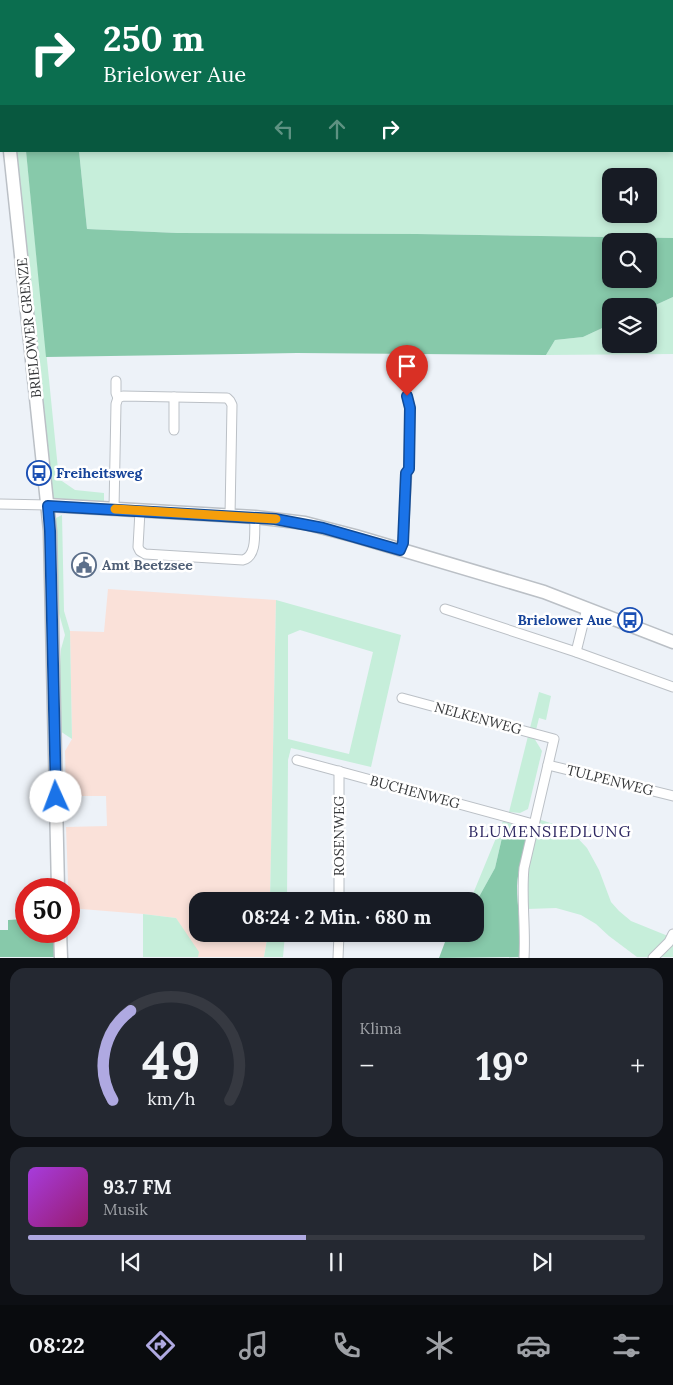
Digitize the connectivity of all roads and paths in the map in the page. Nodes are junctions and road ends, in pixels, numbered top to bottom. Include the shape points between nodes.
1 (10, 152) edge
2 (116, 381) dead end
3 (407, 396) dead end
4 (174, 397) junction
5 (118, 398) junction
6 (174, 430) dead end
7 (0, 504) edge
8 (48, 506) junction
9 (114, 509) junction
10 (140, 510) junction
11 (230, 516) junction
12 (255, 518) junction
13 (400, 550) junction
14 (587, 608) junction
15 (445, 609) dead end
16 (673, 642) edge
17 (576, 652) junction
18 (673, 686) edge
19 (402, 698) dead end
20 (297, 760) dead end
21 (548, 765) junction
22 (339, 771) junction
23 (673, 796) edge
24 (533, 824) junction
25 (58, 878) edge
26 (339, 892) edge
27 (673, 934) edge
28 (339, 942) edge
29 (60, 943) edge
30 (60, 958) edge
31 (338, 958) edge
32 (524, 958) edge
33 (652, 958) edge

1 - 8 main road, BRIELOWER GRENZE
2 - 5 street
3 - 13 street via 410,408 409,469 406,473
4 - 5 street
4 - 6 street
4 - 11 street via 230,400
5 - 9 street
7 - 8 street
8 - 9 main road
8 - 25 main road, BRIELOWER GRENZE
9 - 10 main road
10 - 11 main road
10 - 12 street via 138,547 145,554 249,559 253,553
11 - 12 main road
12 - 13 main road via 305,523
13 - 14 main road via 544,592
14 - 16 main road
14 - 17 street
15 - 17 street
17 - 18 street
19 - 21 street, NELKENWEG via 554,739
20 - 22 street, BUCHENWEG
21 - 23 street, TULPENWEG
21 - 24 street
22 - 24 street, BUCHENWEG
22 - 26 street, ROSENWEG
24 - 32 street via 522,887
27 - 33 street
28 - 31 street
29 - 30 main road

